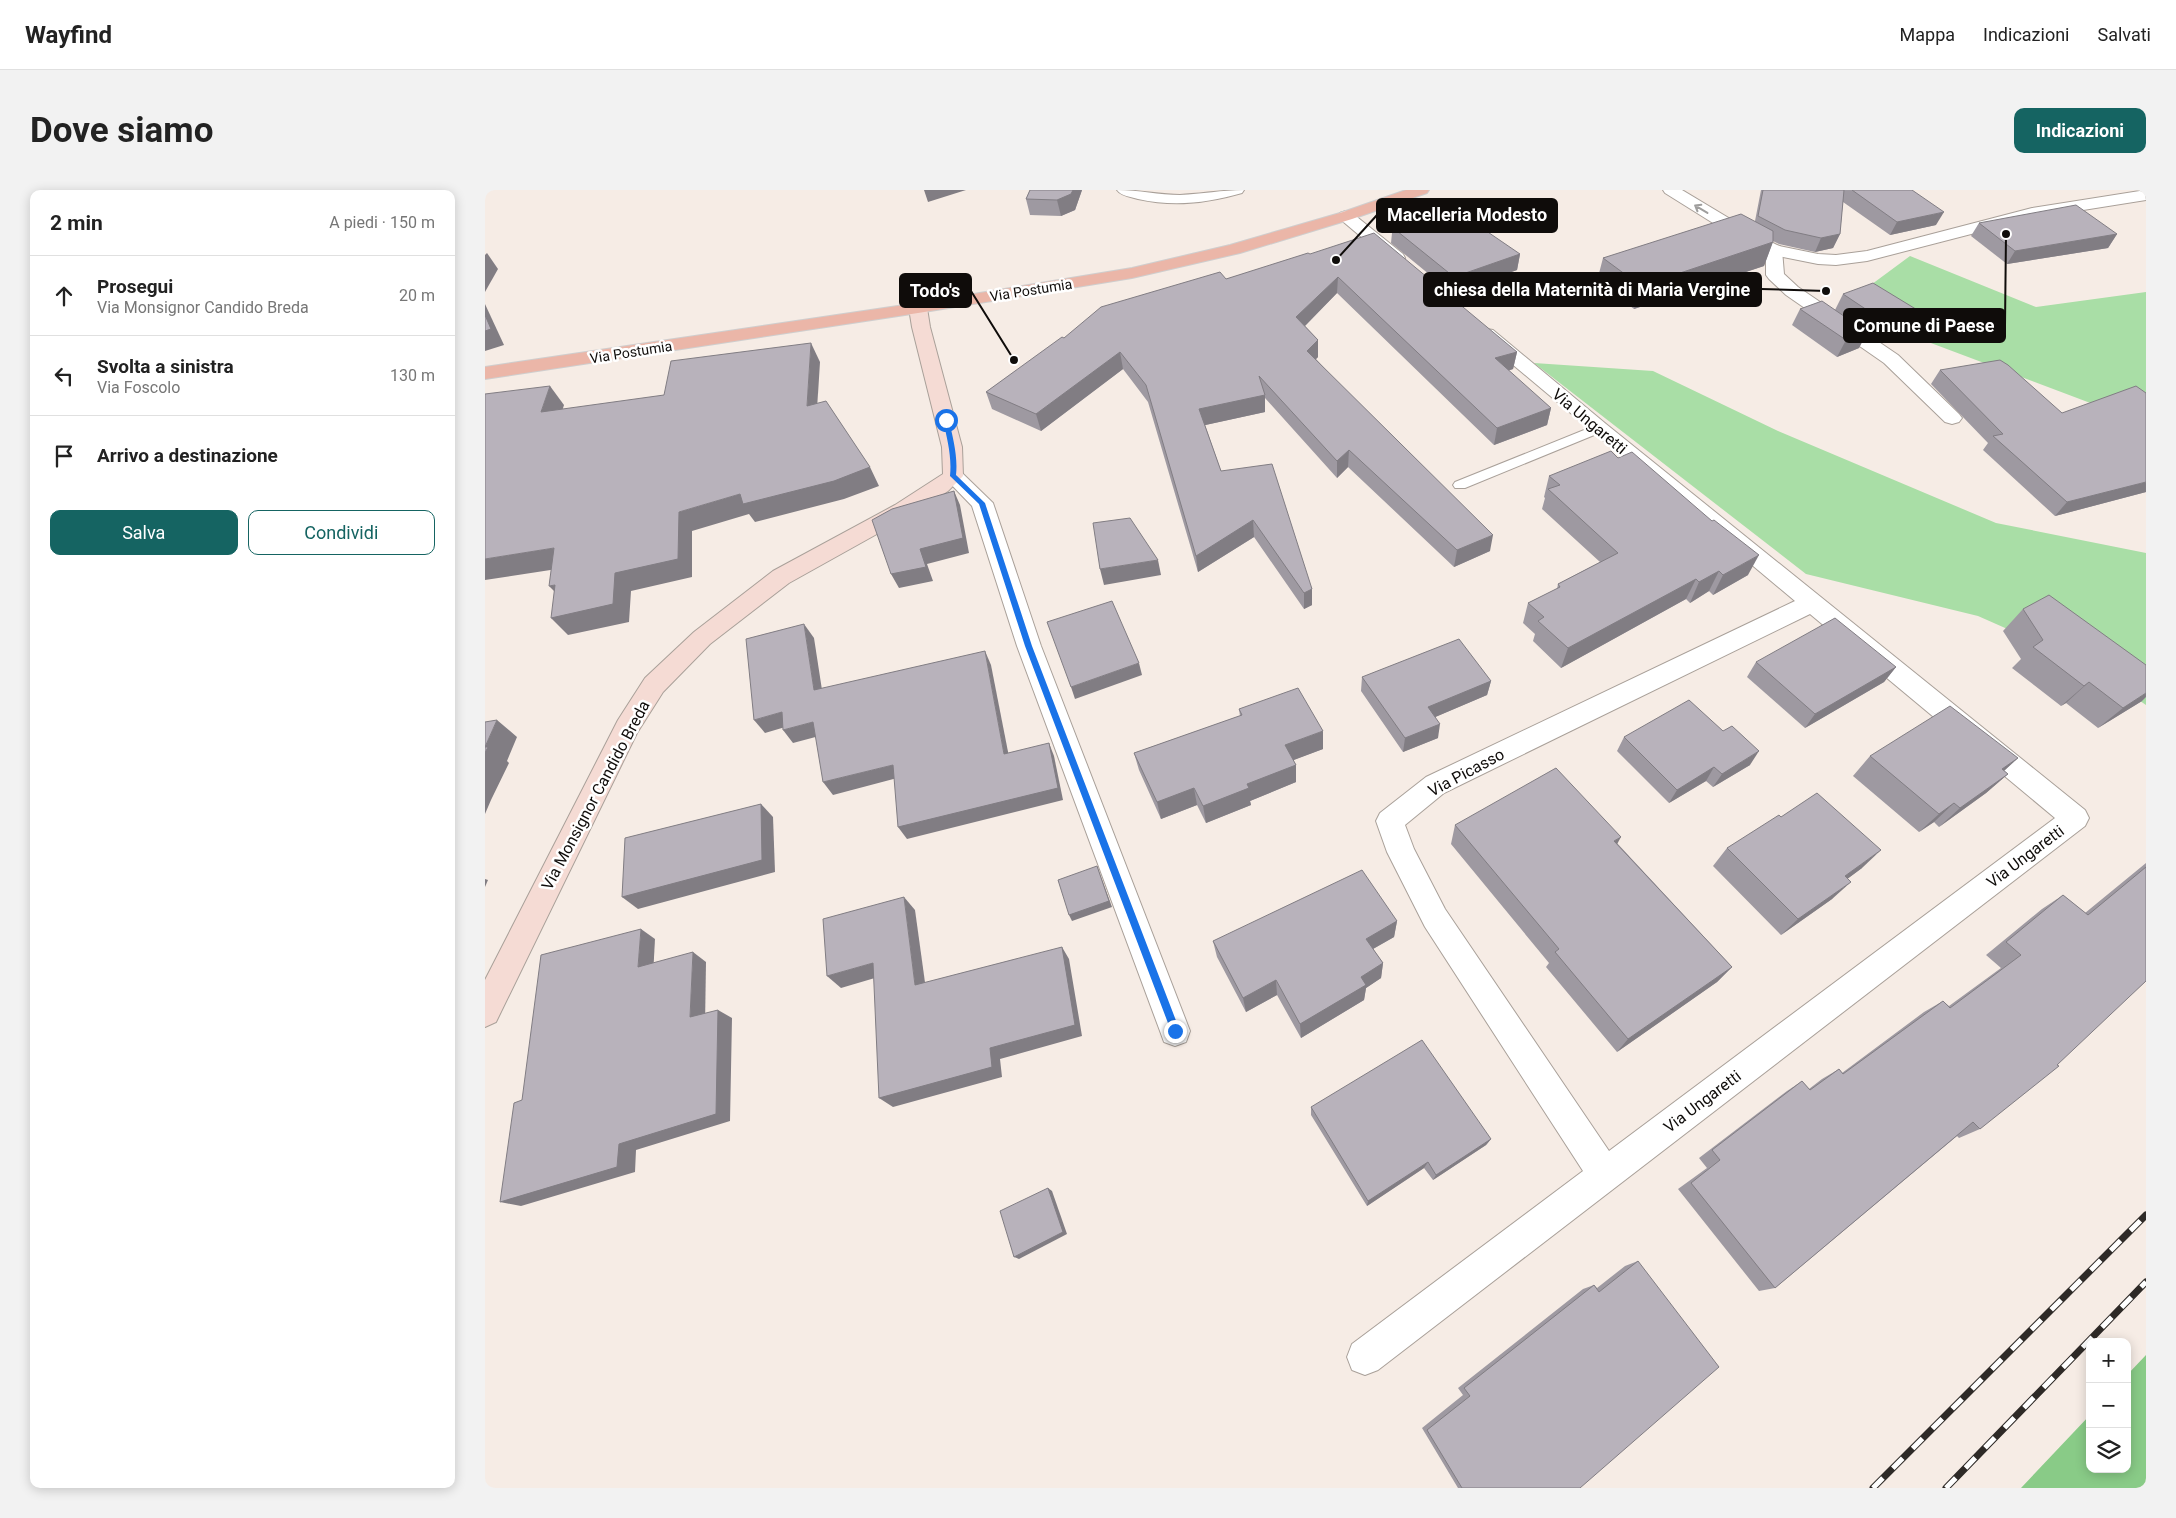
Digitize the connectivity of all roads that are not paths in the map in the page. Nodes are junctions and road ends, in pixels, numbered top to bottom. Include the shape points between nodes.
1 (1125, 190) edge
2 (1236, 190) edge
3 (1421, 190) edge
4 (1671, 190) edge
5 (2069, 190) edge
6 (2146, 195) edge
7 (2101, 202) junction
8 (1347, 216) junction
9 (1774, 250) junction
10 (1415, 274) edge
11 (918, 308) junction
12 (1469, 319) edge
13 (485, 373) edge
14 (1952, 418) dead end
15 (1599, 428) junction
16 (953, 476) junction
17 (1460, 485) dead end
18 (1813, 603) junction
19 (485, 1012) edge
20 (1175, 1031) dead end
21 (1605, 1174) junction
22 (1365, 1357) dead end

1 - 2 street via 1150,198 1173,200 1196,199
3 - 8 main road, Via Postumia
9 -> 4 street
5 - 7 street
6 - 7 street
7 - 9 street via 2032,213 1867,256 1817,259
8 - 10 street
8 - 11 main road, Via Postumia via 1233,249 1132,273
9 - 14 street via 1775,275 1792,291 1891,360
11 - 13 main road, Via Postumia
11 - 16 main road via 952,447
12 - 15 street, Via Ungaretti
15 - 17 lane
15 - 18 street, Via Ungaretti
16 - 19 main road, Via Monsignor Candido Breda via 903,510 781,577 701,638 654,685 613,754
16 - 20 street via 982,503 1029,646
18 - 21 street, Via Picasso via 1435,785 1390,821 1401,852 1435,918
18 - 21 street, Via Ungaretti via 2075,818
21 - 22 street, Via Ungaretti

